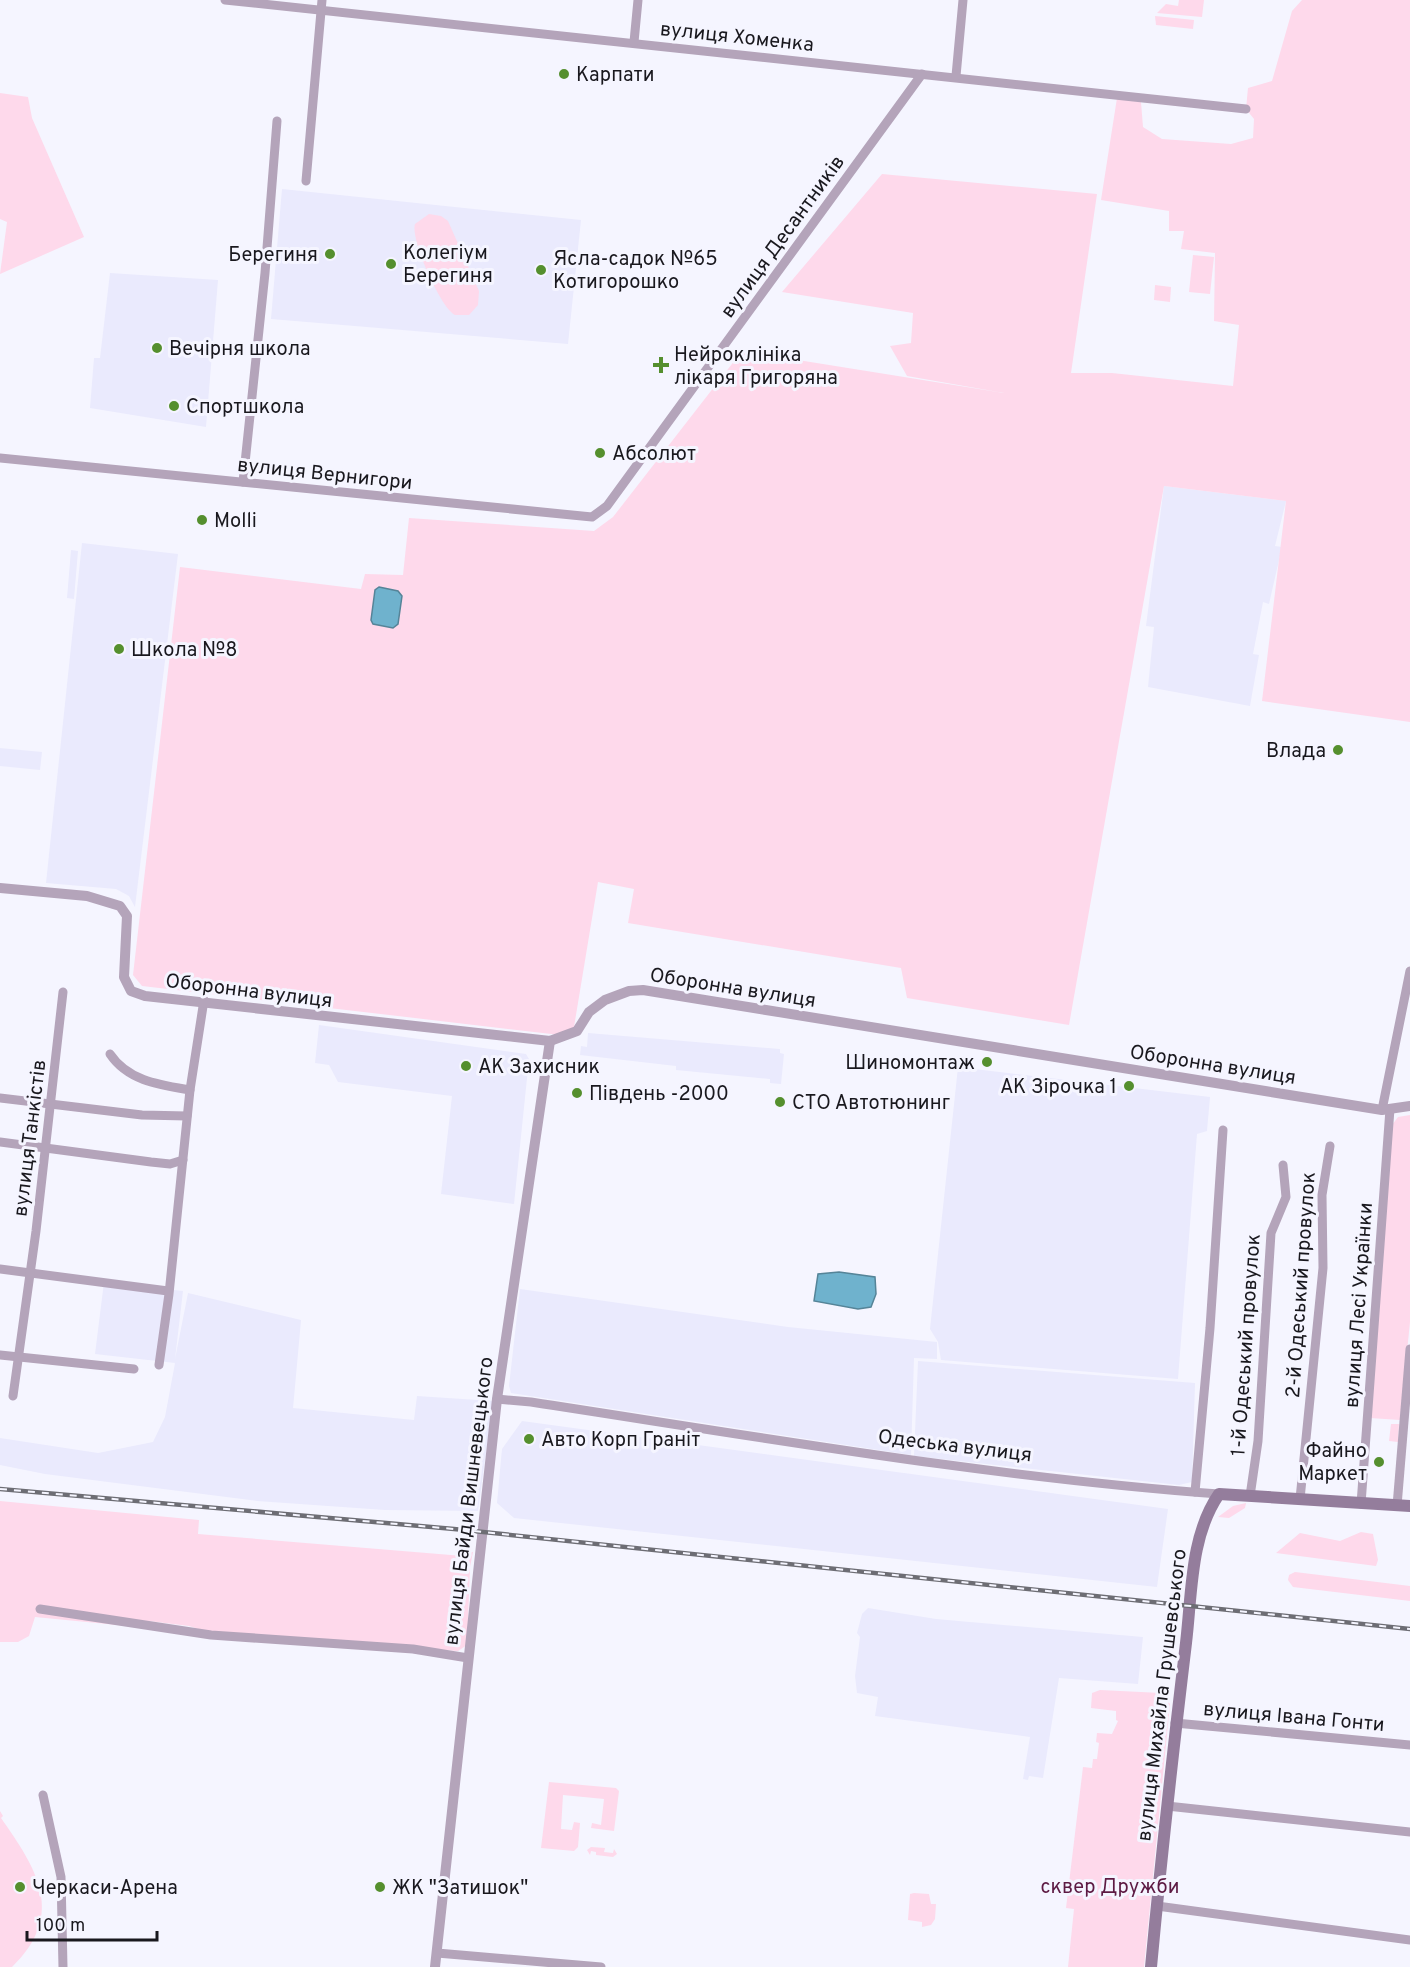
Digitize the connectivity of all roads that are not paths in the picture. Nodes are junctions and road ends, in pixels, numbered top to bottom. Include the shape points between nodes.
1 (225, 0) edge
2 (638, 0) edge
3 (963, 0) edge
4 (322, 5) edge
5 (634, 42) junction
6 (922, 74) junction
7 (956, 76) junction
8 (1245, 109) dead end
9 (277, 121) dead end
10 (306, 181) dead end
11 (0, 458) edge
12 (628, 477) joint
13 (243, 482) junction
14 (0, 888) edge
15 (1410, 971) edge
16 (63, 992) dead end
17 (204, 1000) junction
18 (550, 1041) junction
19 (110, 1054) dead end
20 (190, 1090) junction
21 (0, 1098) edge
22 (52, 1104) junction
23 (1410, 1106) edge
24 (1386, 1109) junction
25 (187, 1116) junction
26 (1223, 1130) dead end
27 (0, 1142) edge
28 (1330, 1146) dead end
29 (46, 1149) junction
30 (183, 1160) junction
31 (1282, 1165) dead end
32 (0, 1269) edge
33 (30, 1273) junction
34 (168, 1291) junction
35 (1410, 1349) edge
36 (0, 1355) edge
37 (19, 1357) junction
38 (159, 1365) dead end
39 (134, 1369) dead end
40 (13, 1396) dead end
41 (497, 1400) junction
42 (1195, 1492) junction
43 (1219, 1494) junction
44 (1250, 1496) junction
45 (1300, 1499) junction
46 (1362, 1504) junction
47 (1397, 1506) junction
48 (1410, 1506) edge
49 (40, 1609) dead end
50 (468, 1658) junction
51 (1175, 1723) junction
52 (1410, 1745) edge
53 (43, 1795) dead end
54 (1167, 1806) junction
55 (1410, 1832) edge
56 (1157, 1906) junction
57 (1410, 1940) edge
58 (437, 1953) junction
59 (63, 1967) edge
60 (435, 1967) edge
61 (601, 1967) edge
62 (1151, 1967) edge

1 - 4 street, вулиця Хоменка
2 - 5 street
3 - 7 street
4 - 5 street, вулиця Хоменка
4 - 10 street
5 - 6 street, вулиця Хоменка
6 - 7 street, вулиця Хоменка
6 - 12 street, вулиця Десантників
7 - 8 street, вулиця Хоменка
9 - 13 street via 266,273
11 - 13 street, вулиця Вернигори
12 - 13 street, вулиця Вернигори via 603,511 585,518
14 - 17 street, Оборонна вулиця via 87,896 120,906 127,916 124,977 131,991 145,996
15 - 24 street, вулиця Лесі Українки
16 - 22 street, вулиця Танкістів
17 - 18 street, Оборонна вулиця via 307,1016
17 - 20 street
18 - 24 street, Оборонна вулиця via 576,1030 589,1012 605,1000 643,990
18 - 41 street, вулиця Байди Вишневецького
19 - 20 street via 122,1069 142,1080
20 - 25 street
21 - 22 street
22 - 25 street
22 - 29 street, вулиця Танкістів
23 - 24 street, Оборонна вулиця
24 - 46 street, вулиця Лесі Українки
25 - 30 street
26 - 42 street
27 - 29 street
28 - 45 street, 2-й Одеський провулок via 1322,1195 1323,1268
29 - 30 street via 170,1164
29 - 33 street, вулиця Танкістів
30 - 34 street
31 - 44 street, 1-й Одеський провулок via 1286,1197 1271,1233 1258,1441
32 - 33 street
33 - 34 street
33 - 37 street, вулиця Танкістів
34 - 38 street
35 - 47 street
36 - 37 street
37 - 39 street
37 - 40 street, вулиця Танкістів
41 - 42 street, Одеська вулиця via 885,1456
41 - 50 street, вулиця Байди Вишневецького
42 - 43 street, Одеська вулиця
43 - 44 main road, Одеська вулиця
43 - 51 main road, вулиця Михайла Грушевського via 1200,1533
44 - 45 main road, Одеська вулиця
45 - 46 main road, Одеська вулиця
46 - 47 main road, Одеська вулиця
47 - 48 main road, Одеська вулиця
49 - 50 street via 211,1635 413,1649
50 - 58 street, вулиця Байди Вишневецького
51 - 52 street, вулиця Івана Гонти
51 - 54 main road, вулиця Михайла Грушевського
53 - 59 street via 60,1877
54 - 55 street
54 - 56 main road, вулиця Михайла Грушевського
56 - 57 street
56 - 62 main road, вулиця Михайла Грушевського
58 - 60 street, вулиця Байди Вишневецького
58 - 61 street

